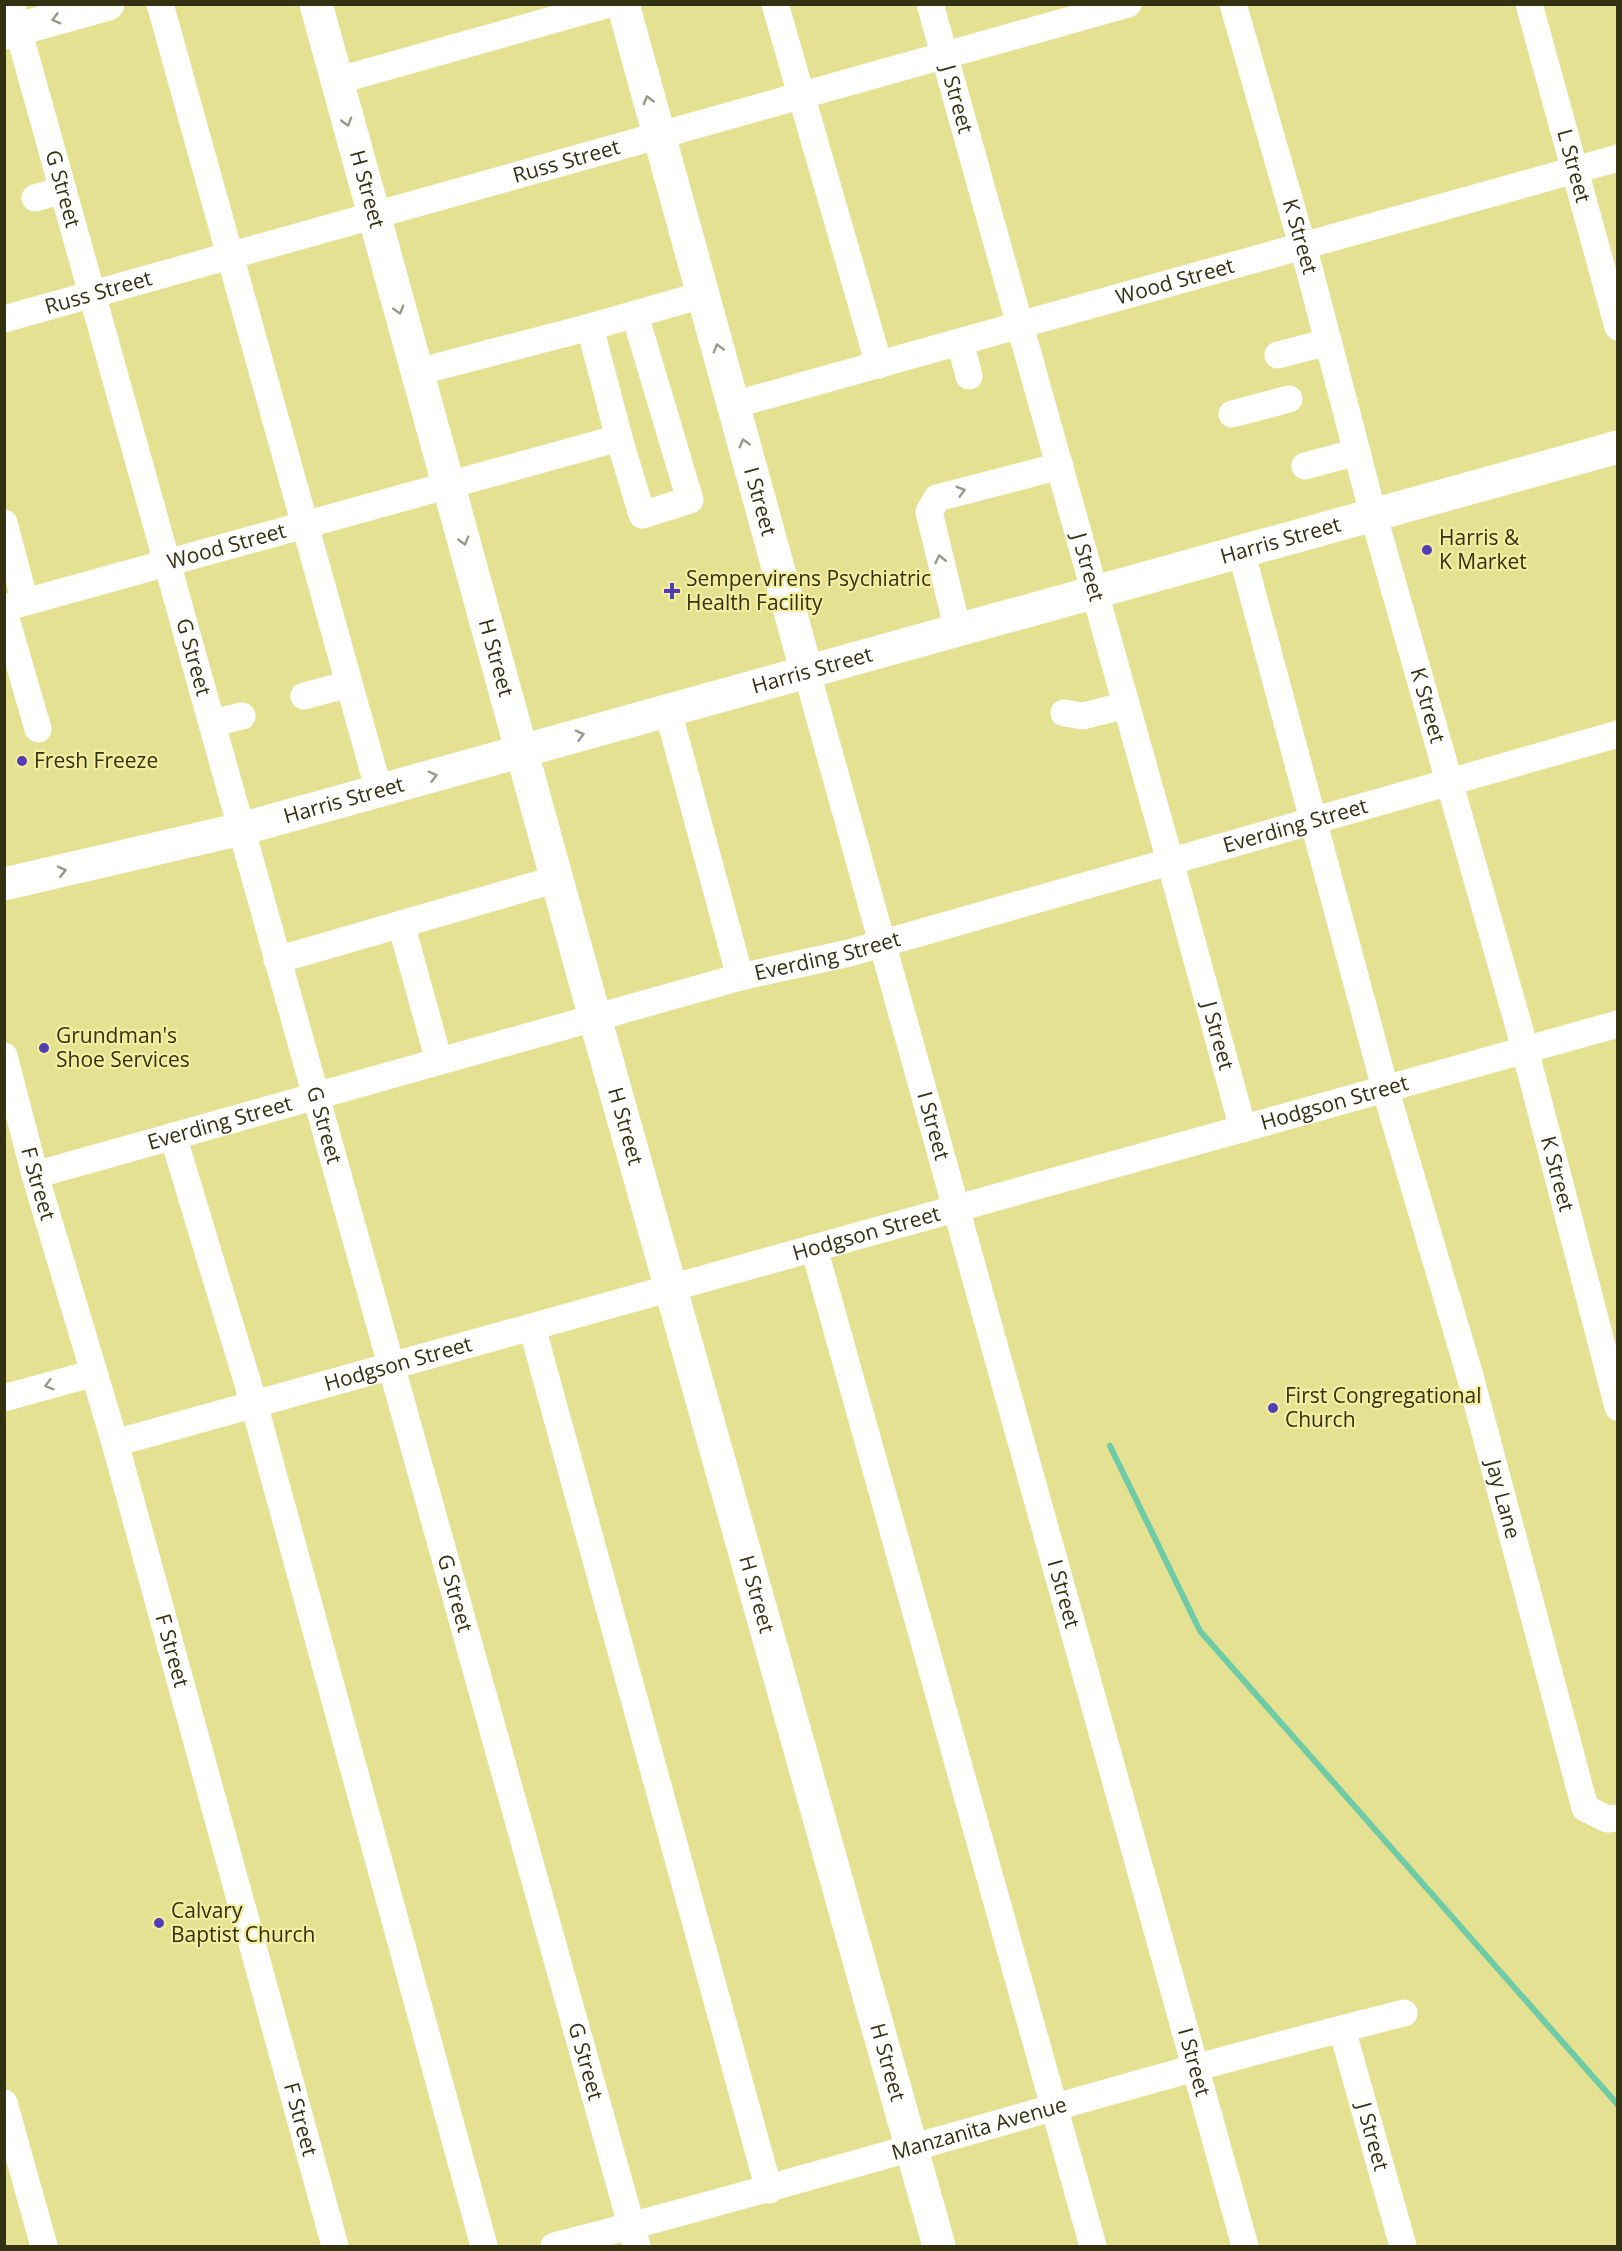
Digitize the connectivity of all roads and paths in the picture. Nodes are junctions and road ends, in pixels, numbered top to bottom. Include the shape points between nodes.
1 (108, 4) edge
2 (160, 4) edge
3 (316, 4) edge
4 (609, 4) edge
5 (623, 4) edge
6 (775, 4) edge
7 (930, 4) edge
8 (1128, 4) edge
9 (1233, 4) edge
10 (1529, 4) edge
11 (11, 22) edge
12 (945, 57) junction
13 (336, 81) junction
14 (801, 97) junction
15 (658, 137) junction
16 (1617, 158) edge
17 (1573, 171) junction
18 (63, 190) junction
19 (34, 198) dead end
20 (373, 214) junction
21 (1302, 245) junction
22 (230, 254) junction
23 (93, 294) junction
24 (702, 295) junction
25 (635, 315) junction
26 (4, 319) edge
27 (1021, 325) junction
28 (590, 327) junction
29 (1617, 327) edge
30 (960, 342) junction
31 (1328, 342) junction
32 (1278, 355) dead end
33 (879, 365) junction
34 (417, 372) junction
35 (969, 376) dead end
36 (1289, 399) dead end
37 (733, 405) junction
38 (1232, 414) dead end
39 (619, 438) junction
40 (1617, 447) edge
41 (1356, 452) junction
42 (1060, 466) junction
43 (1305, 466) dead end
44 (448, 484) junction
45 (1373, 514) junction
46 (4, 523) edge
47 (304, 524) junction
48 (1241, 551) junction
49 (169, 563) junction
50 (782, 580) junction
51 (1095, 592) junction
52 (11, 607) edge
53 (958, 631) junction
54 (807, 673) junction
55 (349, 684) junction
56 (744, 690) junction
57 (304, 696) dead end
58 (1126, 705) junction
59 (668, 711) junction
60 (1064, 713) dead end
61 (242, 716) dead end
62 (212, 723) junction
63 (38, 729) dead end
64 (1617, 734) edge
65 (523, 751) junction
66 (1448, 781) junction
67 (379, 791) junction
68 (1312, 820) junction
69 (242, 829) junction
70 (1170, 861) junction
71 (557, 879) junction
72 (4, 884) edge
73 (401, 924) junction
74 (882, 943) junction
75 (277, 960) junction
76 (740, 977) junction
77 (594, 1018) junction
78 (1617, 1024) edge
79 (1525, 1050) junction
80 (4, 1056) edge
81 (440, 1061) junction
82 (1385, 1088) junction
83 (315, 1096) junction
84 (1243, 1130) junction
85 (173, 1136) junction
86 (35, 1175) junction
87 (957, 1209) junction
88 (814, 1248) junction
89 (672, 1286) junction
90 (532, 1327) junction
91 (391, 1365) junction
92 (94, 1373) junction
93 (4, 1398) edge
94 (254, 1404) junction
95 (1617, 1407) edge
96 (115, 1443) junction
97 (1617, 1818) edge
98 (1404, 2013) dead end
99 (1342, 2029) junction
100 (1197, 2067) junction
101 (4, 2103) edge
102 (1054, 2108) junction
103 (912, 2147) junction
104 (769, 2190) junction
105 (634, 2237) edge
106 (44, 2247) edge
107 (335, 2247) edge
108 (484, 2247) edge
109 (554, 2247) edge
110 (939, 2247) edge
111 (1094, 2247) edge
112 (1245, 2247) edge
113 (1402, 2247) edge

1 -> 11 main road
2 - 22 street
3 - 13 main road, H Street
4 - 13 street
15 -> 5 main road, I Street
6 - 14 street
7 - 12 street, J Street
8 - 12 street, Russ Street
9 - 21 street, K Street
10 - 17 street, L Street
11 - 18 street, G Street
12 - 14 street, Russ Street
12 - 27 street, J Street
13 -> 20 main road, H Street
14 - 15 street, Russ Street
14 - 33 street
15 - 20 street, Russ Street
15 - 24 main road, I Street
16 - 17 street, Wood Street
17 - 21 street, Wood Street
17 - 29 street, L Street
18 - 19 street
18 - 23 street, G Street
20 - 22 street, Russ Street
20 -> 34 main road, H Street
21 - 27 street, Wood Street
21 - 31 street, K Street
22 - 23 street, Russ Street
22 - 47 street
23 - 26 street, Russ Street
23 - 49 street, G Street
24 - 25 street
37 -> 24 main road, I Street
25 - 28 street
25 - 39 street via 690,500 642,515
27 - 30 street, Wood Street
27 - 42 street, J Street
28 - 34 street
28 - 39 street
30 - 33 street, Wood Street
30 - 35 street
31 - 32 street
31 - 41 street, K Street
33 - 37 street, Wood Street
34 - 44 main road, H Street
36 - 38 street
50 -> 37 main road, I Street
39 - 44 street, Wood Street
40 - 45 main road, Harris Street
41 - 43 street
41 - 45 street, K Street
42 - 51 street, J Street
53 -> 42 street via 929,512 937,498 996,475
44 - 47 street, Wood Street
44 -> 65 main road, H Street
45 - 48 main road, Harris Street
45 - 66 street, K Street
46 - 52 street
47 - 49 street, Wood Street
47 - 55 street
48 - 51 main road, Harris Street
48 - 68 street, Jay Lane
49 - 52 street, Wood Street
49 - 62 street, G Street
50 - 54 main road, I Street
50 - 56 main road via 778,601 786,632 785,658 778,671
51 - 53 main road, Harris Street
51 - 58 street, J Street
52 - 63 street
53 - 54 main road, Harris Street
54 - 56 main road, Harris Street
54 - 74 street, I Street
55 - 57 street
55 - 67 street
56 - 59 main road, Harris Street
58 - 60 street via 1083,716
58 - 70 street, J Street
65 -> 59 main road, Harris Street
59 - 76 street
61 - 62 street
62 - 69 street, G Street
64 - 66 street, Everding Street
67 -> 65 main road, Harris Street
65 - 71 main road, H Street
66 - 68 street, Everding Street
66 - 79 street, K Street
67 - 69 main road, Harris Street
68 - 70 street, Everding Street
68 - 82 street, Jay Lane
72 -> 69 main road, Harris Street
69 - 75 street, G Street
70 - 74 street, Everding Street
70 - 84 street, J Street
71 - 73 street
71 - 77 main road, H Street
73 - 75 street
73 - 81 street
74 - 76 street, Everding Street
74 - 87 street, I Street
75 - 83 street, G Street
76 - 77 street, Everding Street
77 - 81 street, Everding Street
77 - 89 main road, H Street
78 - 79 street, Hodgson Street
79 - 82 street, Hodgson Street
79 - 95 street, K Street
80 - 86 street, F Street
81 - 83 street, Everding Street
82 - 84 street, Hodgson Street
82 - 97 street, Jay Lane via 1470,1376 1585,1808 1606,1819
83 - 85 street, Everding Street
83 - 91 street, G Street
84 - 87 street, Hodgson Street
85 - 86 street, Everding Street
85 - 94 street
86 - 92 street, F Street
87 - 88 street, Hodgson Street
87 - 100 street, I Street
88 - 89 street, Hodgson Street
88 - 102 street
89 - 90 street, Hodgson Street
89 - 103 main road, H Street
90 - 91 street, Hodgson Street
90 - 104 street
91 - 94 street, Hodgson Street
91 - 105 street, G Street
92 -> 93 street
92 - 96 street, F Street
94 - 96 street, Hodgson Street
94 - 108 street
96 - 107 street, F Street
98 - 99 street, Manzanita Avenue
99 - 100 street, Manzanita Avenue
99 - 113 street, J Street
100 - 102 street, Manzanita Avenue
100 - 112 street, I Street
101 - 106 street
102 - 103 street, Manzanita Avenue
102 - 111 street
103 - 104 street, Manzanita Avenue
103 - 110 main road, H Street
104 - 105 street, Manzanita Avenue
105 - 109 street, Manzanita Avenue

